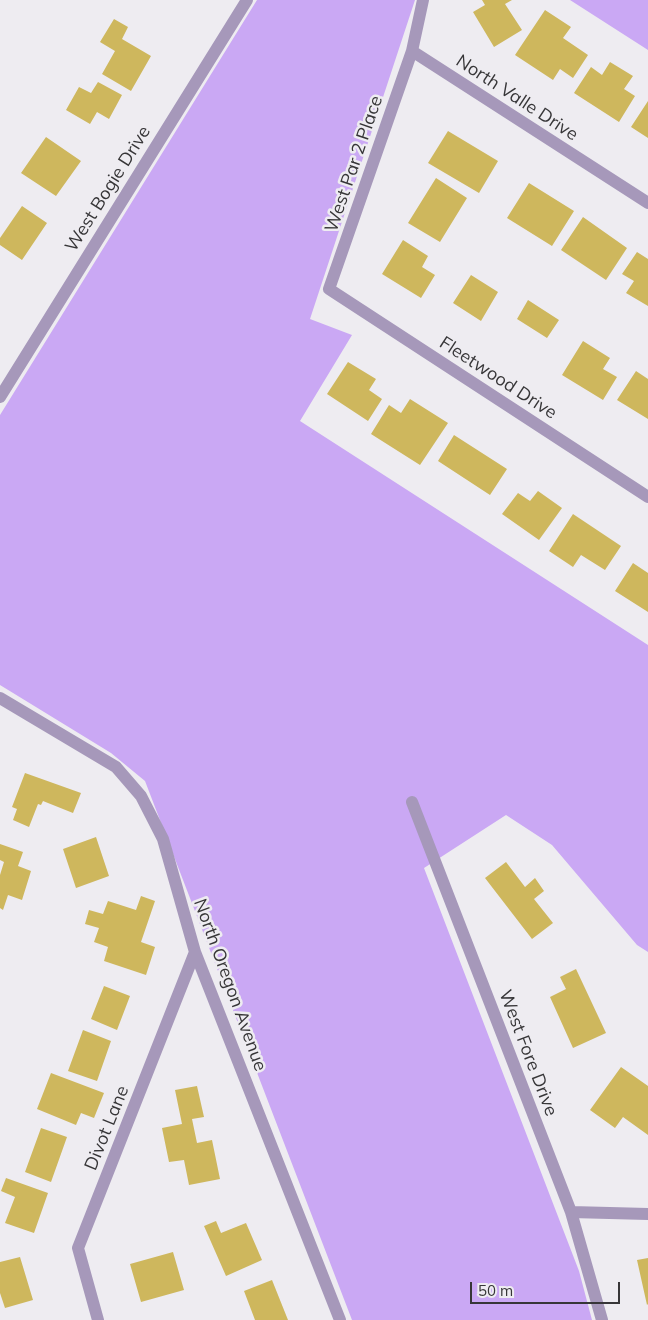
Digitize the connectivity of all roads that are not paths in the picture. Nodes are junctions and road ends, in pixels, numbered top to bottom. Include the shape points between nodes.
1 (246, 0) edge
2 (423, 0) edge
3 (412, 51) junction
4 (648, 203) edge
5 (329, 289) joint
6 (0, 397) edge
7 (648, 497) edge
8 (0, 698) edge
9 (412, 802) dead end
10 (195, 952) junction
11 (571, 1212) junction
12 (648, 1214) edge
13 (98, 1320) edge
14 (340, 1320) edge
15 (602, 1320) edge

1 - 6 street, West Bogie Drive
2 - 3 street
3 - 4 street, North Valle Drive
3 - 5 street, West Par 2 Place
5 - 7 street, Fleetwood Drive
8 - 10 street, North Oregon Avenue via 116,767 141,796 163,840
9 - 11 street, West Fore Drive
10 - 13 street, Divot Lane via 78,1248
10 - 14 street, North Oregon Avenue
11 - 12 street
11 - 15 street, West Fore Drive

